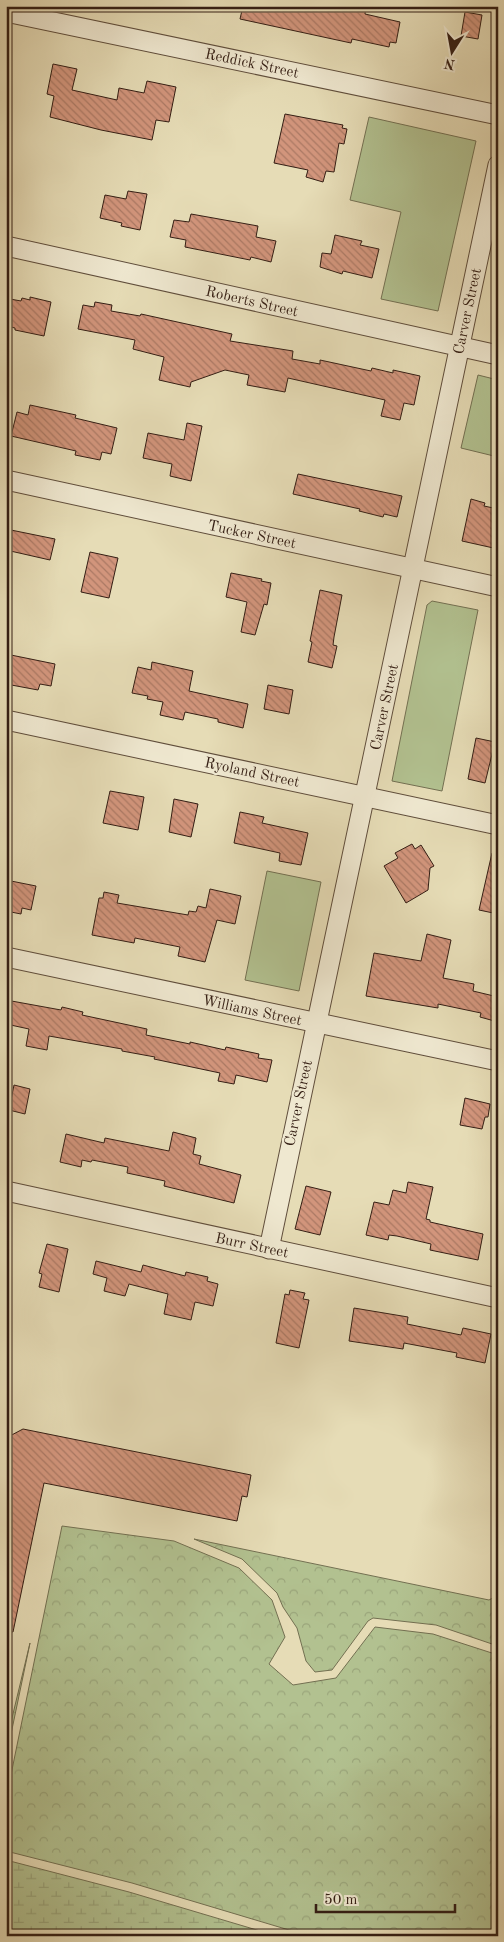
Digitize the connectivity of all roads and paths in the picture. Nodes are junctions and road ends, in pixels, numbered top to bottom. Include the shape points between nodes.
1 (6, 12) edge
2 (498, 115) edge
3 (498, 166) edge
4 (6, 246) edge
5 (460, 347) junction
6 (498, 355) edge
7 (6, 480) edge
8 (413, 568) junction
9 (498, 587) edge
10 (6, 720) edge
11 (365, 796) junction
12 (498, 825) edge
13 (6, 957) edge
14 (315, 1024) junction
15 (498, 1061) edge
16 (6, 1191) edge
17 (268, 1249) junction
18 (498, 1298) edge

1 - 2 street, Reddick Street
3 - 5 street, Carver Street
4 - 5 street, Roberts Street
5 - 6 street, Roberts Street
5 - 8 street, Carver Street
7 - 8 street, Tucker Street
8 - 9 street, Tucker Street
8 - 11 street, Carver Street
10 - 11 street, Ryoland Street
11 - 12 street, Ryoland Street
11 - 14 street, Carver Street
13 - 14 street, Williams Street
14 - 15 street, Williams Street
14 - 17 street, Carver Street
16 - 17 street, Burr Street
17 - 18 street, Burr Street

